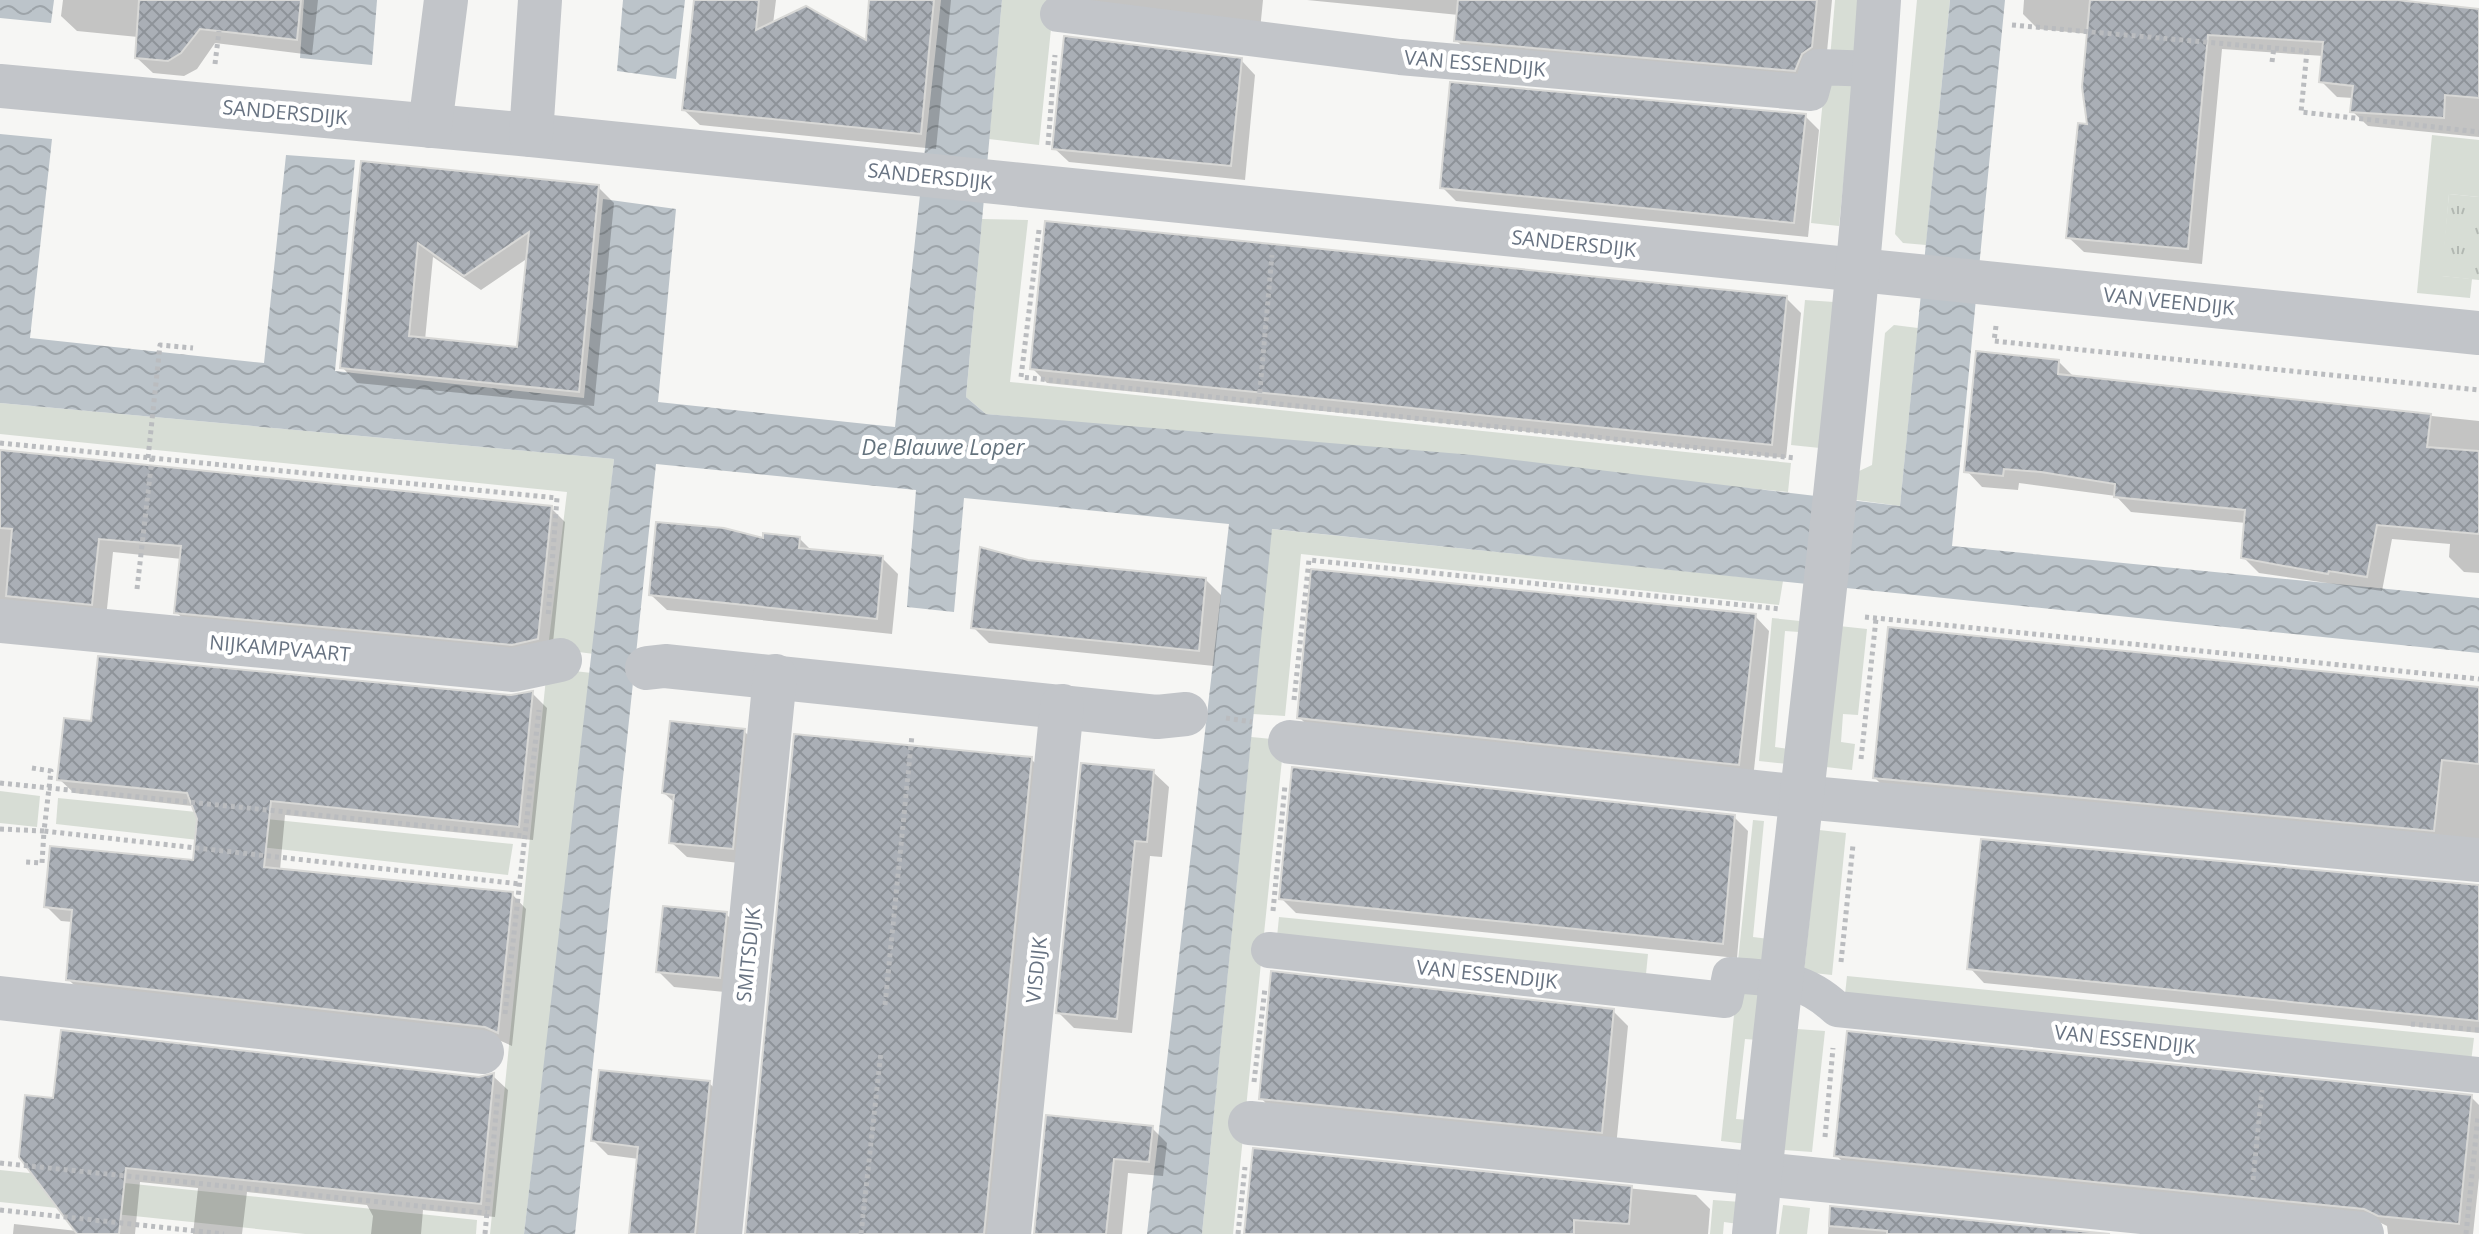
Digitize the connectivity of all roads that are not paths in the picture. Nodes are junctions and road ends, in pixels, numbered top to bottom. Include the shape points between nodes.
1 (446, 0) edge
2 (540, 0) edge
3 (1879, 0) edge
4 (1058, 14) road end
5 (1874, 69) junction
6 (0, 86) edge
7 (430, 126) junction
8 (531, 135) junction
9 (1859, 272) junction
10 (2479, 333) edge
11 (0, 621) edge
12 (552, 662) road end
13 (647, 668) dead end
14 (775, 676) junction
15 (1062, 706) junction
16 (1186, 714) road end
17 (1277, 733) road end
18 (1802, 797) junction
19 (2479, 860) edge
20 (1269, 950) dead end
21 (1780, 978) junction
22 (0, 998) edge
23 (495, 1052) road end
24 (2479, 1075) edge
25 (1250, 1123) dead end
26 (1760, 1173) junction
27 (720, 1234) edge
28 (1009, 1234) edge
29 (1754, 1234) edge
30 (2362, 1234) edge

1 - 7 street
2 - 8 street
3 - 5 street
4 - 5 street, VAN ESSENDIJK via 1400,57 1811,93 1818,67
5 - 9 street
6 - 7 street, SANDERSDIJK
7 - 8 street, SANDERSDIJK
8 - 9 street, SANDERSDIJK
9 - 10 street, VAN VEENDIJK
9 - 18 street
11 - 12 street, NIJKAMPVAART via 513,670
13 - 14 street
14 - 15 street
14 - 27 street, SMITSDIJK
15 - 16 street via 1157,717
15 - 28 street, VISDIJK
17 - 18 street
18 - 19 street
18 - 21 street
20 - 21 street, VAN ESSENDIJK via 1725,1000 1730,975
21 - 24 street, VAN ESSENDIJK via 1816,989 1837,1009
21 - 26 street
22 - 23 street
25 - 26 street
26 - 29 street
26 - 30 street

